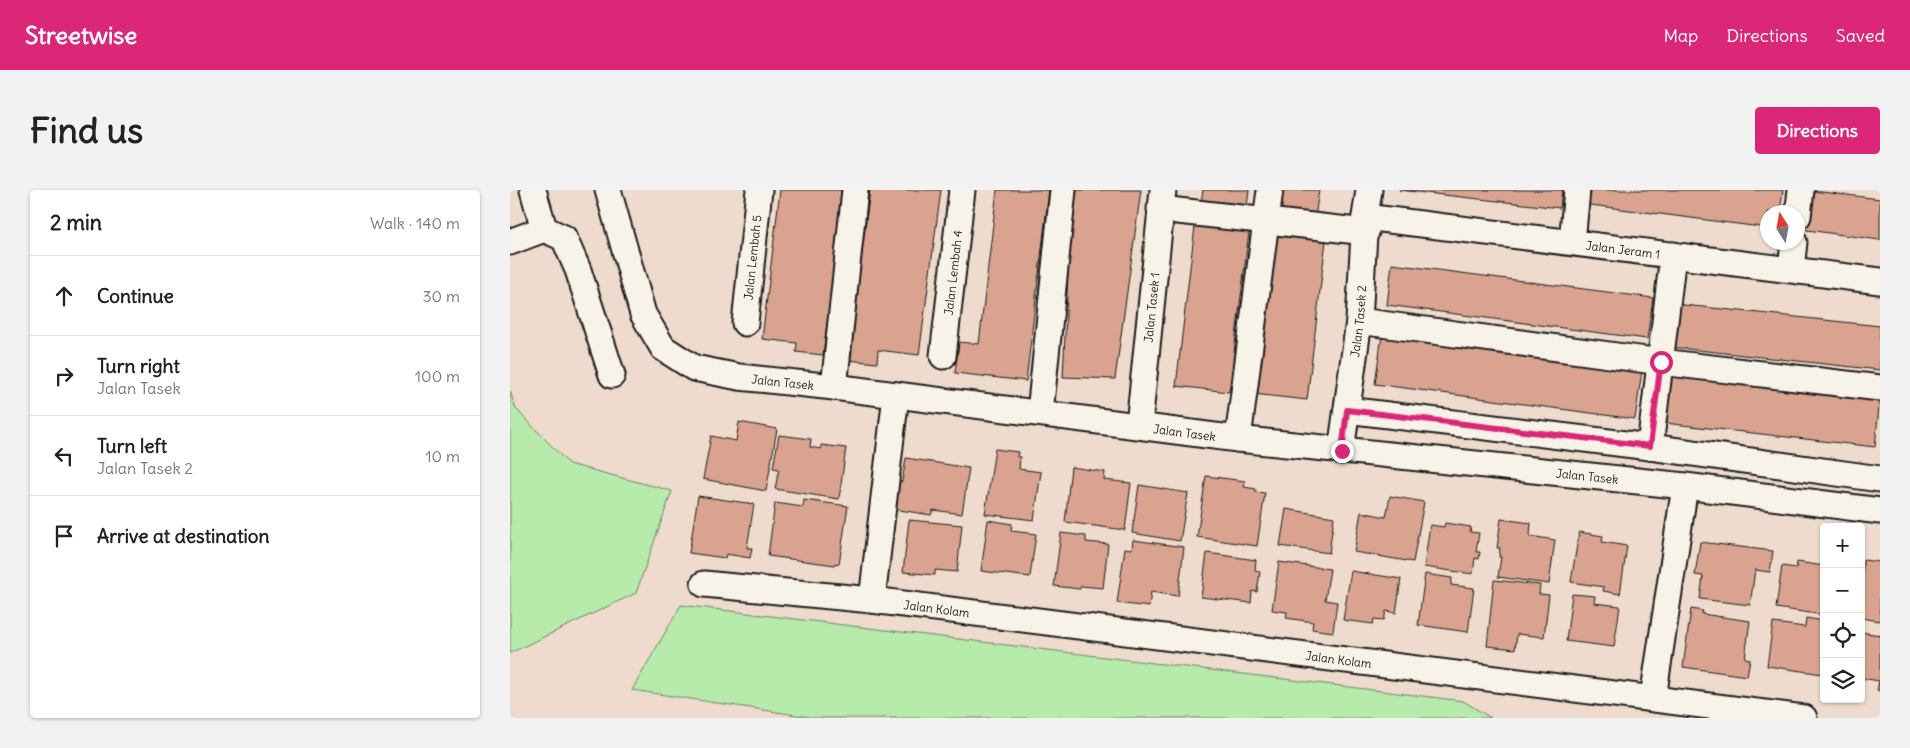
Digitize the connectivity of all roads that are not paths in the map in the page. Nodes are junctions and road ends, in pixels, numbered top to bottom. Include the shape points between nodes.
1 (533, 190) edge
2 (608, 190) edge
3 (759, 190) edge
4 (855, 190) edge
5 (962, 190) edge
6 (1063, 190) edge
7 (1270, 190) edge
8 (1369, 190) edge
9 (1577, 190) edge
10 (1801, 190) edge
11 (1162, 200) edge
12 (1799, 205) edge
13 (1266, 222) junction
14 (1365, 225) junction
15 (544, 229) junction
16 (510, 242) edge
17 (1572, 242) junction
18 (1793, 250) edge
19 (1673, 255) junction
20 (1791, 269) junction
21 (1880, 280) edge
22 (1358, 321) junction
23 (745, 323) dead end
24 (943, 356) dead end
25 (1661, 362) junction
26 (612, 375) dead end
27 (834, 387) junction
28 (1880, 388) edge
29 (896, 395) junction
30 (1347, 410) junction
31 (1040, 413) junction
32 (1139, 425) junction
33 (1238, 439) junction
34 (1650, 446) junction
35 (1342, 451) junction
36 (1880, 480) edge
37 (1685, 486) junction
38 (1880, 511) edge
39 (704, 584) dead end
40 (872, 600) junction
41 (1653, 698) junction
42 (1804, 718) edge

1 - 15 street
2 - 27 street, Jalan Tasek via 643,314 662,348 694,368 739,377
3 - 23 street, Jalan Lembah 5
4 - 27 street
5 - 24 street, Jalan Lembah 4
6 - 31 street
7 - 13 street
8 - 14 street, Jalan Tasek 2
9 - 17 street
10 - 12 street
11 - 13 street, Jalan Jeram 1
11 - 32 street, Jalan Tasek 1
13 - 14 street, Jalan Jeram 1
13 - 33 street
14 - 17 street, Jalan Jeram 1
14 - 22 street, Jalan Tasek 2
15 - 16 street
15 - 26 street via 564,238 578,270
17 - 19 street, Jalan Jeram 1
18 - 20 street
19 - 20 street, Jalan Jeram 1
19 - 25 street
20 - 21 street, Jalan Jeram 1
22 - 25 street
22 - 30 street, Jalan Tasek 2
25 - 28 street
25 - 34 street
27 - 29 street, Jalan Tasek
29 - 31 street, Jalan Tasek
29 - 40 street
30 - 34 street
30 - 35 street, Jalan Tasek 2
31 - 32 street, Jalan Tasek
32 - 33 street, Jalan Tasek
33 - 35 street, Jalan Tasek
34 - 36 street
35 - 37 street, Jalan Tasek
37 - 38 street, Jalan Tasek
37 - 41 street
39 - 40 street, Jalan Kolam
40 - 41 street, Jalan Kolam
41 - 42 street, Jalan Kolam

